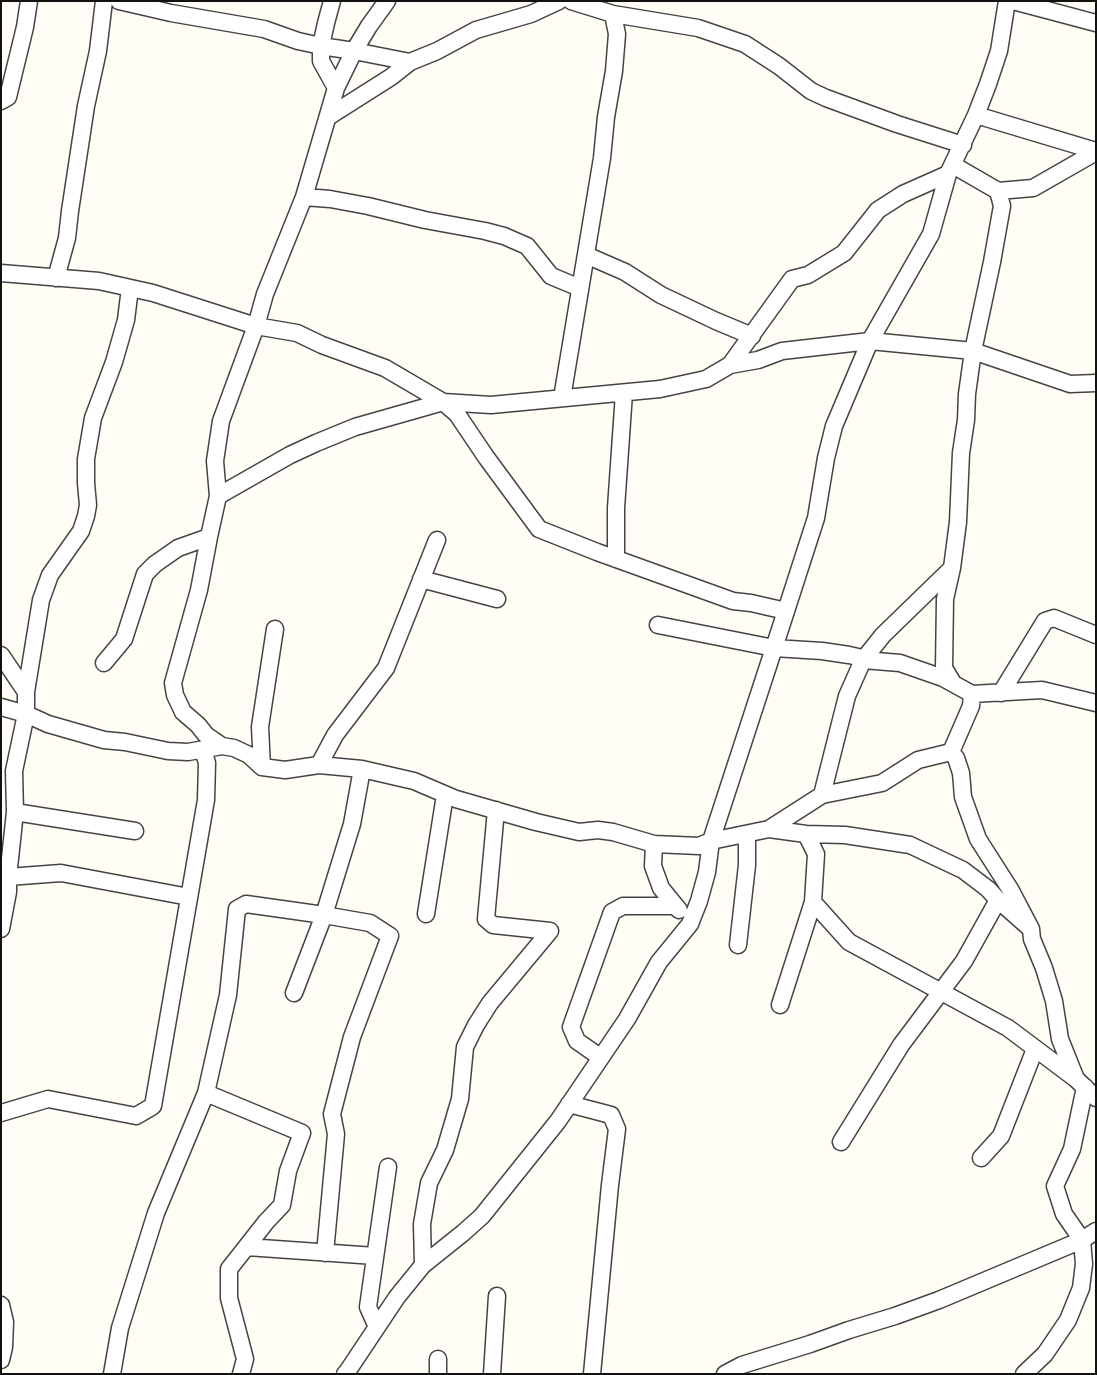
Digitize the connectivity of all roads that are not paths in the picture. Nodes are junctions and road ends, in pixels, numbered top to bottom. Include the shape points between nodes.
1 (29, 1) edge
2 (104, 1) edge
3 (119, 1) edge
4 (332, 1) edge
5 (388, 1) edge
6 (559, 1) edge
7 (571, 1) edge
8 (1007, 1) edge
9 (1013, 1) edge
10 (613, 14) junction
11 (1096, 23) edge
12 (321, 46) junction
13 (354, 51) junction
14 (410, 62) junction
15 (336, 88) junction
16 (1, 101) edge
17 (976, 115) junction
18 (328, 117) junction
19 (963, 144) junction
20 (1096, 151) edge
21 (951, 170) junction
22 (998, 191) junction
23 (304, 197) junction
24 (586, 255) junction
25 (1, 272) edge
26 (56, 278) junction
27 (130, 288) junction
28 (580, 288) junction
29 (256, 326) junction
30 (752, 336) junction
31 (870, 340) junction
32 (973, 351) junction
33 (730, 366) junction
34 (1096, 383) edge
35 (624, 393) junction
36 (562, 398) junction
37 (443, 402) junction
38 (218, 496) junction
39 (209, 537) junction
40 (437, 540) dead end
41 (616, 559) junction
42 (952, 568) junction
43 (422, 579) junction
44 (497, 599) dead end
45 (786, 611) junction
46 (658, 625) dead end
47 (275, 629) dead end
48 (1096, 635) edge
49 (774, 648) junction
50 (1, 655) edge
51 (863, 660) junction
52 (104, 663) dead end
53 (953, 683) junction
54 (26, 692) junction
55 (1001, 693) junction
56 (972, 694) junction
57 (1096, 703) edge
58 (1, 707) edge
59 (26, 714) junction
60 (222, 746) junction
61 (203, 750) junction
62 (951, 752) junction
63 (319, 765) junction
64 (262, 767) junction
65 (362, 769) junction
66 (445, 795) junction
67 (822, 795) junction
68 (496, 810) junction
69 (15, 812) junction
70 (769, 829) junction
71 (134, 831) dead end
72 (747, 834) junction
73 (806, 834) junction
74 (712, 841) junction
75 (654, 844) junction
76 (8, 877) junction
77 (189, 897) junction
78 (998, 900) junction
79 (813, 902) junction
80 (675, 906) junction
81 (426, 914) dead end
82 (324, 915) junction
83 (690, 924) junction
84 (1, 929) edge
85 (1031, 929) junction
86 (738, 945) dead end
87 (941, 992) junction
88 (294, 993) dead end
89 (780, 1005) dead end
90 (1035, 1049) junction
91 (600, 1057) junction
92 (1086, 1088) edge
93 (206, 1093) junction
94 (569, 1104) junction
95 (1, 1113) edge
96 (840, 1142) dead end
97 (980, 1158) dead end
98 (388, 1167) dead end
99 (1096, 1231) edge
100 (1082, 1240) junction
101 (247, 1247) junction
102 (325, 1253) junction
103 (375, 1256) junction
104 (423, 1265) junction
105 (498, 1296) dead end
106 (1, 1305) edge
107 (377, 1327) junction
108 (359, 1354) junction
109 (1, 1360) edge
110 (741, 1369) edge
111 (112, 1374) edge
112 (241, 1374) edge
113 (345, 1374) edge
114 (364, 1374) edge
115 (492, 1374) edge
116 (592, 1374) edge
117 (725, 1374) edge
118 (1024, 1374) edge

1 - 16 street via 8,97
2 - 26 street via 67,238
3 - 12 street via 264,29
4 - 12 street
5 - 13 street
6 - 14 street via 531,14 476,30
7 - 10 street
8 - 17 street via 999,51
9 - 11 street
10 - 19 street via 698,28 745,44 826,98
10 - 24 street via 617,34 614,71
12 - 13 street
12 - 15 street via 322,61
13 - 14 street
13 - 15 street
14 - 18 street
15 - 18 street
17 - 19 street
17 - 20 street
18 - 23 street
19 - 21 street
20 - 22 street via 1033,188
21 - 22 street
21 - 30 street via 878,210 844,253 808,275 792,280
21 - 31 street via 930,234
22 - 32 street via 1002,206
23 - 28 street via 368,206 504,236 527,246 551,276
23 - 29 street via 265,294
24 - 28 street
24 - 30 street
25 - 26 street
26 - 27 street via 99,281
27 - 29 street
27 - 54 street via 126,320 93,418 86,459 86,516 81,532 50,575 42,600
28 - 36 street
29 - 37 street via 297,333 385,368
29 - 38 street via 221,421 215,462
30 - 33 street
31 - 32 street
31 - 33 street via 782,351
31 - 45 street via 834,426 816,518
32 - 34 street via 1070,384
32 - 42 street
33 - 35 street via 706,379
35 - 36 street
35 - 41 street
36 - 37 street via 491,405
37 - 38 street via 339,433 290,455
37 - 41 street via 457,414 538,529
38 - 39 street
39 - 52 street via 178,548 145,574 124,639
39 - 60 street via 199,590 173,683 183,712
40 - 43 street
41 - 45 street via 733,601
42 - 51 street via 883,635
42 - 53 street via 944,599 944,668
43 - 44 street
43 - 63 street via 386,668 335,735
45 - 49 street
46 - 49 street
47 - 64 street via 260,727
48 - 55 street via 1054,618 1045,621
49 - 51 street via 822,651
49 - 74 street
50 - 54 street
51 - 53 street via 900,663
51 - 67 street via 847,696
53 - 56 street
54 - 59 street
55 - 56 street
55 - 57 street via 1042,690
56 - 62 street via 971,706
58 - 59 street
59 - 61 street via 48,724 104,740 168,751
59 - 69 street via 14,771
60 - 61 street
60 - 64 street via 243,751
61 - 77 street via 207,763 206,800
62 - 67 street via 918,760 882,783
62 - 85 street via 961,773 963,797 978,839
63 - 64 street via 285,770
63 - 65 street
65 - 66 street via 414,781
65 - 82 street via 352,824
66 - 68 street
66 - 81 street
67 - 70 street
68 - 75 street via 579,832 613,832
68 - 104 street via 486,919 493,925 550,931 490,1003 465,1047 460,1099 445,1150 429,1183 422,1224
69 - 71 street
69 - 76 street
70 - 72 street
70 - 73 street
72 - 74 street
72 - 86 street via 747,865
73 - 78 street via 845,835 910,845 963,870 988,888
73 - 79 street via 816,854
74 - 75 street via 699,846
74 - 83 street via 707,872
75 - 80 street via 653,866 661,888
76 - 77 street via 61,873
76 - 84 street
77 - 95 street via 153,1106 136,1116 48,1099
78 - 85 street
78 - 87 street via 964,961
79 - 87 street via 849,942
79 - 89 street
80 - 83 street
80 - 91 street via 623,906 612,912 572,1027 577,1041
82 - 88 street
82 - 93 street via 246,904 237,909 228,995
82 - 102 street via 370,923 390,936 352,1037 332,1114 336,1134
83 - 91 street via 659,962 627,1019
85 - 92 street via 1054,1001 1060,1039
87 - 90 street via 1008,1028
87 - 96 street via 901,1045
90 - 92 street
90 - 97 street via 1001,1136
91 - 94 street
92 - 100 street via 1072,1149 1054,1186 1064,1214
93 - 101 street via 302,1133 288,1170 282,1205
93 - 111 street via 156,1213 120,1328
94 - 104 street via 482,1216
94 - 116 street via 611,1115 617,1129
98 - 103 street
99 - 100 street
100 - 110 street via 913,1310
100 - 118 street via 1081,1288 1068,1320 1045,1354
101 - 102 street
101 - 112 street via 230,1269 229,1298 245,1359
102 - 103 street
103 - 107 street via 368,1307
104 - 107 street
105 - 115 street
106 - 109 street via 5,1322
107 - 108 street
108 - 113 street
108 - 114 street
110 - 117 street

